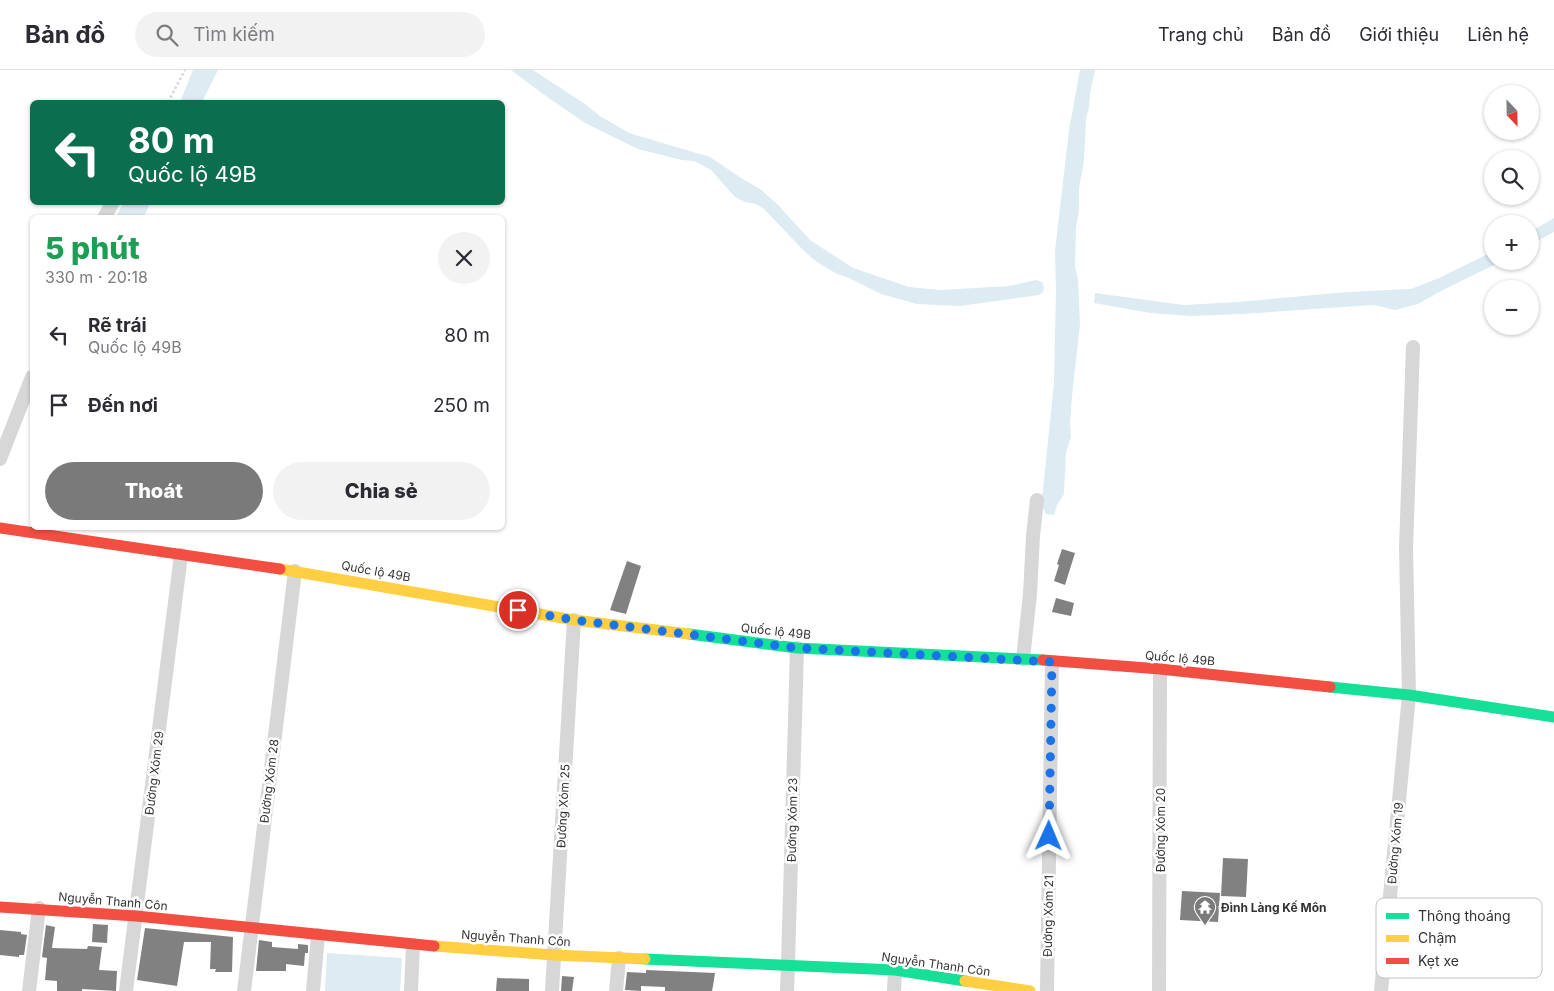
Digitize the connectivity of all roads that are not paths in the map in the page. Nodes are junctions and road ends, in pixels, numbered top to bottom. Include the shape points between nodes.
1 (1412, 347) dead end
2 (30, 382) edge
3 (0, 459) edge
4 (1037, 500) dead end
5 (0, 528) edge
6 (181, 555) junction
7 (295, 571) junction
8 (574, 620) junction
9 (797, 648) junction
10 (1023, 659) junction
11 (1052, 662) junction
12 (1160, 669) junction
13 (1409, 695) junction
14 (1554, 717) edge
15 (1390, 898) edge
16 (0, 907) edge
17 (39, 908) junction
18 (136, 916) junction
19 (252, 927) junction
20 (318, 935) junction
21 (413, 945) junction
22 (554, 954) junction
23 (619, 958) junction
24 (788, 965) junction
25 (895, 970) junction
26 (1382, 978) edge
27 (29, 991) edge
28 (126, 991) edge
29 (244, 991) edge
30 (313, 991) edge
31 (411, 991) edge
32 (552, 991) edge
33 (616, 991) edge
34 (786, 991) edge
35 (894, 991) edge
36 (1030, 991) edge
37 (1046, 991) edge
38 (1159, 991) edge
39 (1381, 991) edge

1 - 13 street, Đường Xóm 19 via 1406,548
2 - 3 street
4 - 10 street
5 - 6 main road, Quốc lộ 49B
6 - 7 main road, Quốc lộ 49B
6 - 18 street, Đường Xóm 29
7 - 8 main road, Quốc lộ 49B
7 - 19 street, Đường Xóm 28
8 - 9 main road, Quốc lộ 49B
8 - 22 street, Đường Xóm 25
9 - 10 main road, Quốc lộ 49B
9 - 24 street, Đường Xóm 23
10 - 11 main road, Quốc lộ 49B
11 - 12 main road, Quốc lộ 49B
11 - 37 street, Đường Xóm 21
12 - 13 main road, Quốc lộ 49B
12 - 38 street, Đường Xóm 20
13 - 14 main road, Quốc lộ 49B
13 - 15 street, Đường Xóm 19
16 - 17 main road, Nguyễn Thanh Côn
17 - 18 main road, Nguyễn Thanh Côn
17 - 27 street
18 - 19 main road, Nguyễn Thanh Côn
18 - 28 street, Đường Xóm 29
19 - 20 main road, Nguyễn Thanh Côn
19 - 29 street, Đường Xóm 28
20 - 21 main road, Nguyễn Thanh Côn
20 - 30 street
21 - 22 main road, Nguyễn Thanh Côn
21 - 31 street
22 - 23 main road, Nguyễn Thanh Côn
22 - 32 street, Đường Xóm 25
23 - 24 main road, Nguyễn Thanh Côn
23 - 33 street
24 - 25 main road, Nguyễn Thanh Côn
24 - 34 street, Đường Xóm 23
25 - 35 street
25 - 36 main road, Nguyễn Thanh Côn
26 - 39 street, Đường Xóm 19

